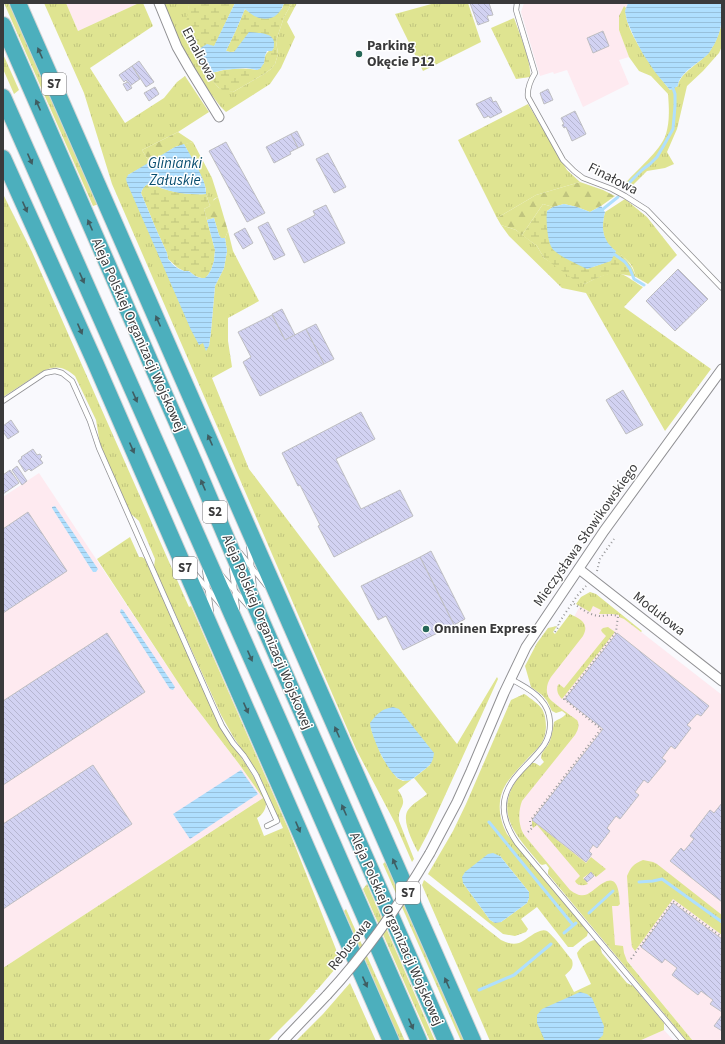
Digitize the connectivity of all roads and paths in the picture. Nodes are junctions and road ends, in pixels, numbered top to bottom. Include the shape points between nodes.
1 (18, 3) edge
2 (159, 3) edge
3 (517, 3) edge
4 (3, 25) edge
5 (3, 98) edge
6 (219, 117) dead end
7 (3, 158) edge
8 (722, 288) edge
9 (722, 369) edge
10 (3, 401) edge
11 (246, 523) junction
12 (614, 539) dead end
13 (227, 542) junction
14 (204, 552) junction
15 (180, 556) junction
16 (252, 568) junction
17 (579, 569) junction
18 (596, 574) dead end
19 (586, 586) dead end
20 (208, 590) junction
21 (235, 590) junction
22 (281, 603) junction
23 (573, 603) junction
24 (260, 618) junction
25 (237, 627) junction
26 (554, 632) dead end
27 (214, 636) junction
28 (510, 679) junction
29 (722, 681) edge
30 (471, 771) joint
31 (267, 826) dead end
32 (528, 832) dead end
33 (722, 937) edge
34 (631, 959) dead end
35 (463, 1019) junction
36 (283, 1041) edge
37 (391, 1041) edge
38 (419, 1041) edge
39 (446, 1041) edge
40 (473, 1041) edge
41 (478, 1041) edge
42 (684, 1041) edge

11 -> 1 highway, S7
2 - 6 street, Emaliowa via 188,68
3 - 8 lane, Finałowa via 516,10 535,73 528,86 528,97 563,160 582,178 612,189 647,210
13 -> 4 highway, Aleja Polskiej Organizacji Wojskowej / S2
5 -> 14 highway, Aleja Polskiej Organizacji Wojskowej / S2
7 -> 15 highway, S7
9 - 17 street, Mieczysława Słowikowskiego
10 - 31 lane via 38,377 50,372 62,373 72,381 222,726 256,775 277,821
11 - 16 lane
11 - 22 highway, S7
12 - 18 path via 600,559
13 - 16 lane
13 - 21 lane
13 - 24 highway, Aleja Polskiej Organizacji Wojskowej / S2
14 - 20 lane
14 - 21 lane
14 - 25 highway, Aleja Polskiej Organizacji Wojskowej / S2
15 - 20 lane
15 - 27 highway, S7
16 - 22 lane
16 - 24 lane
17 - 28 street, Mieczysława Słowikowskiego via 530,640
17 - 29 street, Modułowa
19 - 23 path
20 - 25 lane
20 - 27 lane
21 - 24 lane
21 - 25 lane
35 -> 22 highway, S7
23 - 26 path
23 - 32 path via 597,616 618,616 616,632 564,699 602,729 530,821 532,828
39 -> 24 highway, Aleja Polskiej Organizacji Wojskowej / S2
25 -> 38 highway, Aleja Polskiej Organizacji Wojskowej / S2
27 -> 37 highway, S7
28 - 30 street, Mieczysława Słowikowskiego
28 - 42 lane via 530,690 541,700 546,707 550,729 544,745 518,774 507,792 504,813 510,832
30 - 36 street, Rebusowa, bridge via 442,832 389,918 361,956
33 - 34 path via 673,901
35 - 40 highway, S7
35 - 41 highway

